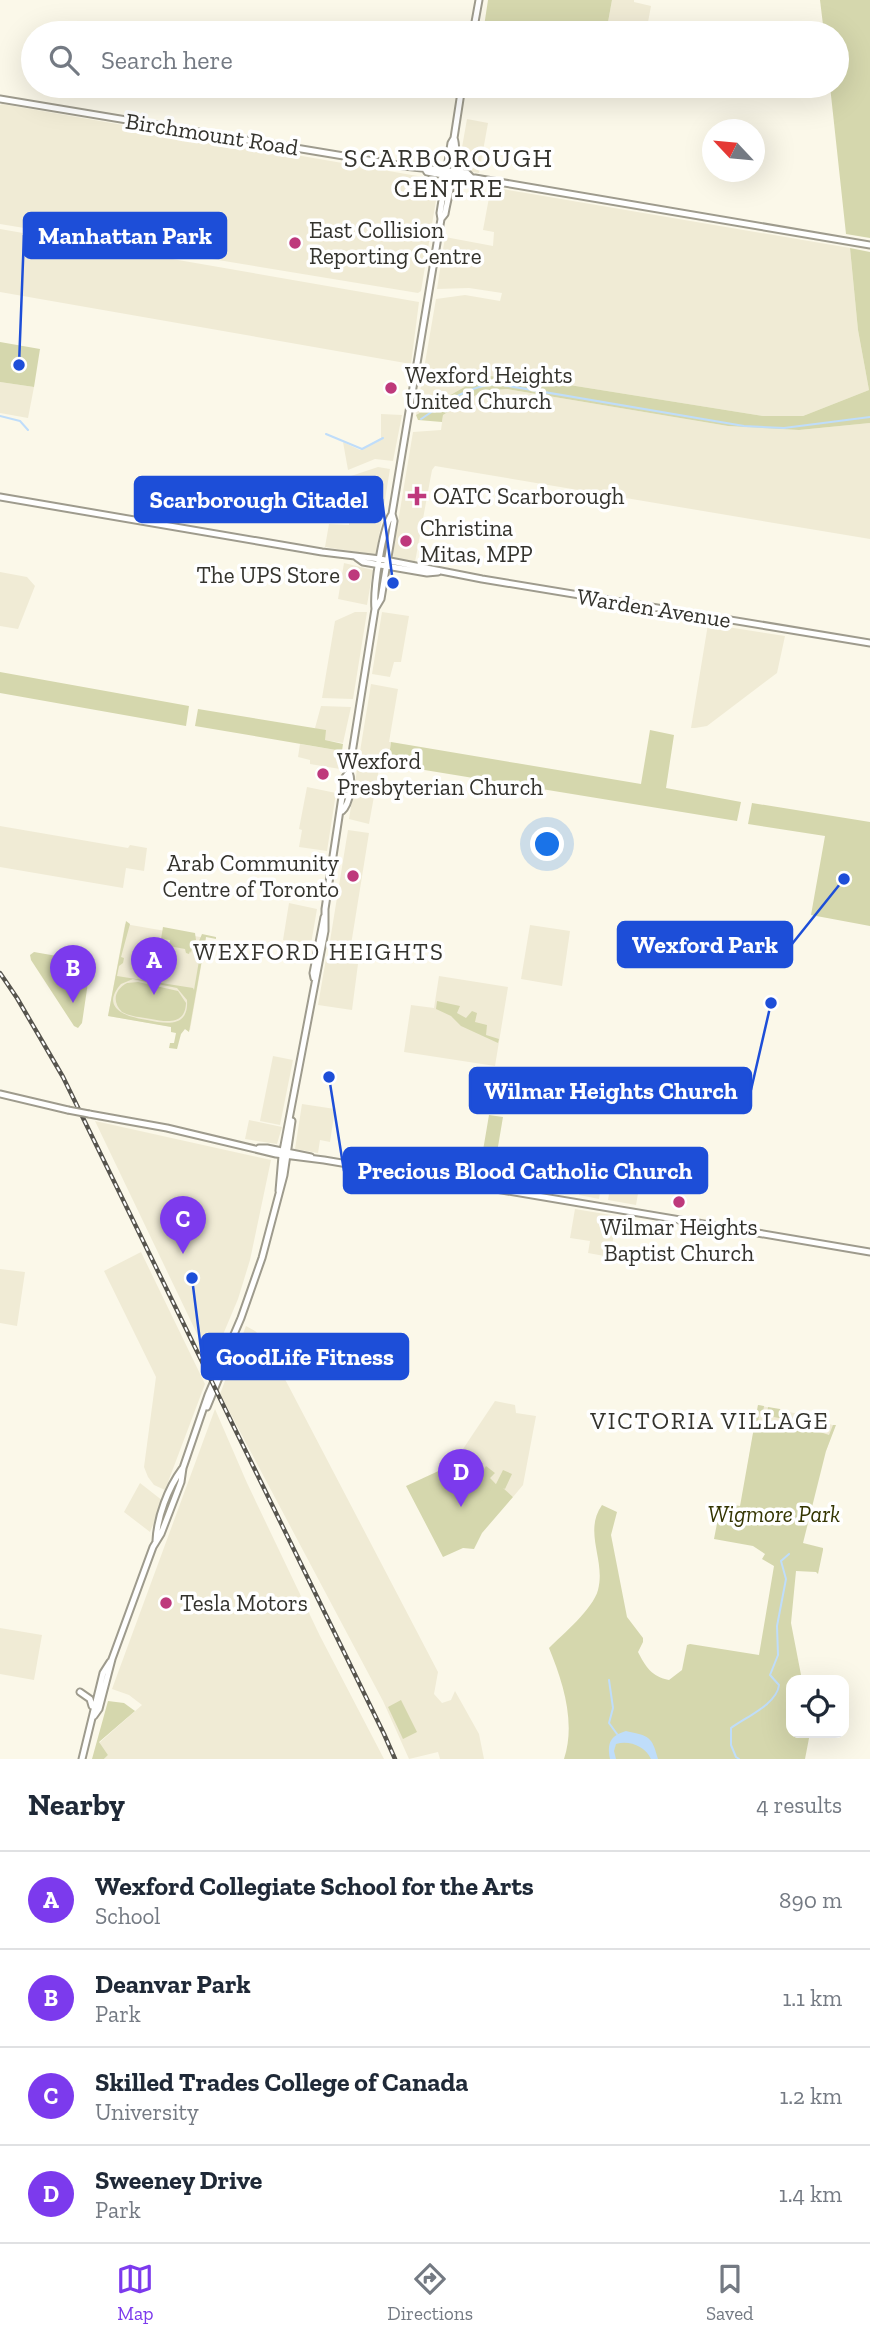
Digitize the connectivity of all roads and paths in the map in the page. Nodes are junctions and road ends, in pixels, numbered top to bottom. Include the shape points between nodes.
1 (479, 0) edge
2 (475, 21) edge
3 (460, 98) edge
4 (0, 99) edge
5 (449, 173) junction
6 (870, 245) edge
7 (0, 497) edge
8 (392, 514) junction
9 (380, 562) junction
10 (387, 563) junction
11 (376, 608) junction
12 (870, 643) edge
13 (0, 1094) edge
14 (285, 1154) junction
15 (870, 1252) edge
16 (80, 1692) dead end
17 (94, 1716) junction
18 (82, 1759) edge

1 - 2 main road
3 - 5 main road via 457,144
4 - 5 main road, Birchmount Road
5 - 6 main road, Birchmount Road
5 - 8 main road
7 - 9 main road, Warden Avenue
8 - 9 main road
8 - 10 main road
9 - 10 main road, Warden Avenue
9 - 11 main road
10 - 11 main road
10 - 12 main road, Warden Avenue
11 - 14 main road
13 - 14 main road, bridge
14 - 15 main road
14 - 17 main road via 267,1243 226,1358 156,1528 156,1541 103,1673
16 - 17 main road via 90,1699
17 - 18 main road

